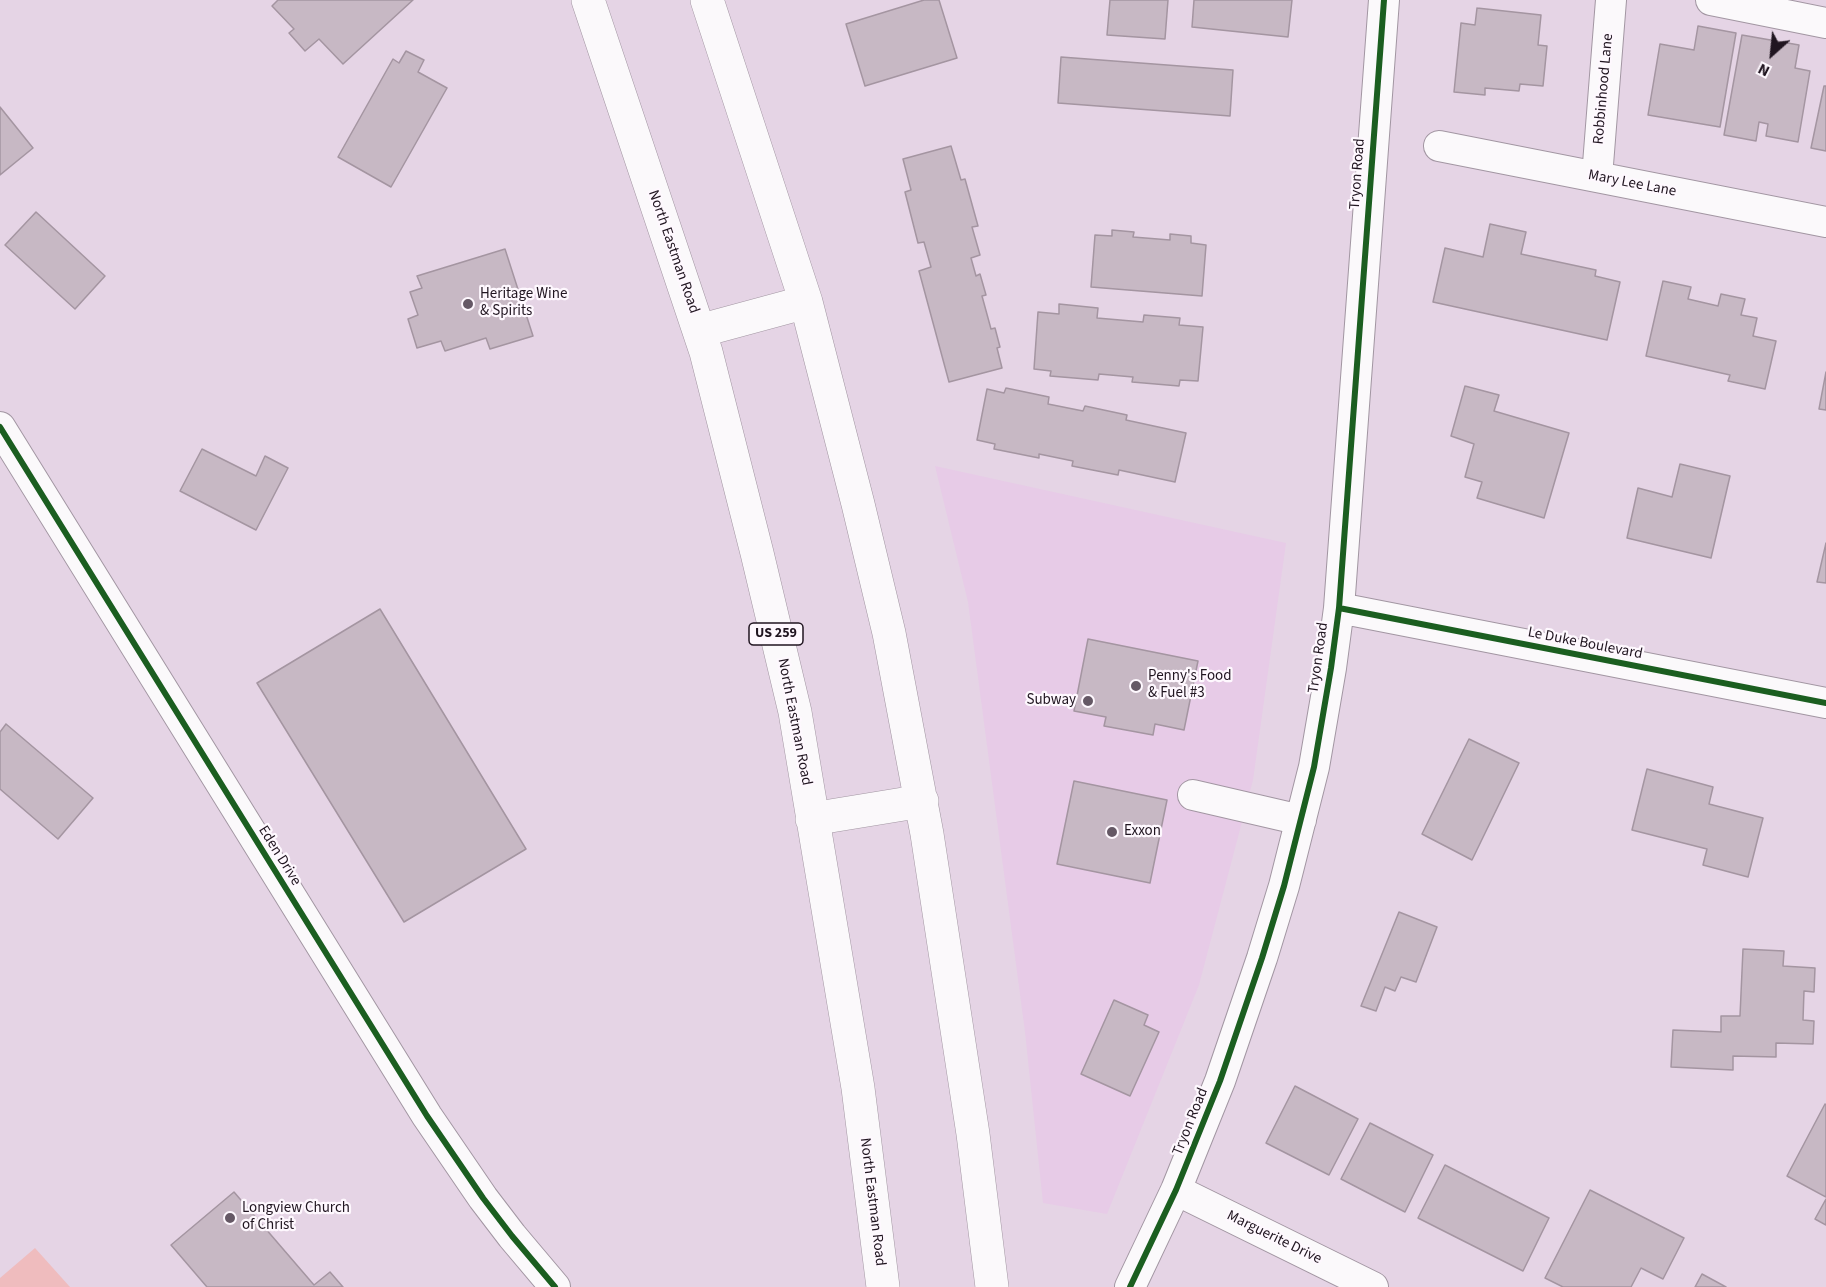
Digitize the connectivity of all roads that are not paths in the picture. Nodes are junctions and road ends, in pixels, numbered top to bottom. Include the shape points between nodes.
1 (588, 0) edge
2 (707, 0) edge
3 (1384, 0) edge
4 (1611, 0) edge
5 (1711, 0) edge
6 (1826, 23) edge
7 (1439, 146) dead end
8 (1597, 177) junction
9 (1826, 222) edge
10 (806, 302) junction
11 (699, 331) junction
12 (0, 427) edge
13 (1339, 608) junction
14 (1826, 703) edge
15 (1193, 795) dead end
16 (922, 801) junction
17 (812, 819) junction
18 (1301, 819) junction
19 (1176, 1190) junction
20 (555, 1287) edge
21 (883, 1287) edge
22 (993, 1287) edge
23 (1130, 1287) edge
24 (1372, 1287) edge

1 - 11 main road, North Eastman Road / US 259
2 - 10 main road
3 - 13 street, Tryon Road
4 - 8 street, Robbinhood Lane
5 - 6 street
7 - 8 street, Mary Lee Lane
8 - 9 street, Mary Lee Lane
10 - 11 main road
10 - 16 main road via 889,633
11 - 17 main road, North Eastman Road / US 259 via 795,712
12 - 20 street, Eden Drive via 427,1116 483,1198
13 - 14 street, Le Duke Boulevard
13 - 18 street, Tryon Road via 1314,767
15 - 18 street
16 - 17 main road
16 - 22 main road
17 - 21 main road, North Eastman Road / US 259 via 858,1088
18 - 19 street, Tryon Road via 1258,969 1220,1081
19 - 23 street, Tryon Road
19 - 24 street, Marguerite Drive

